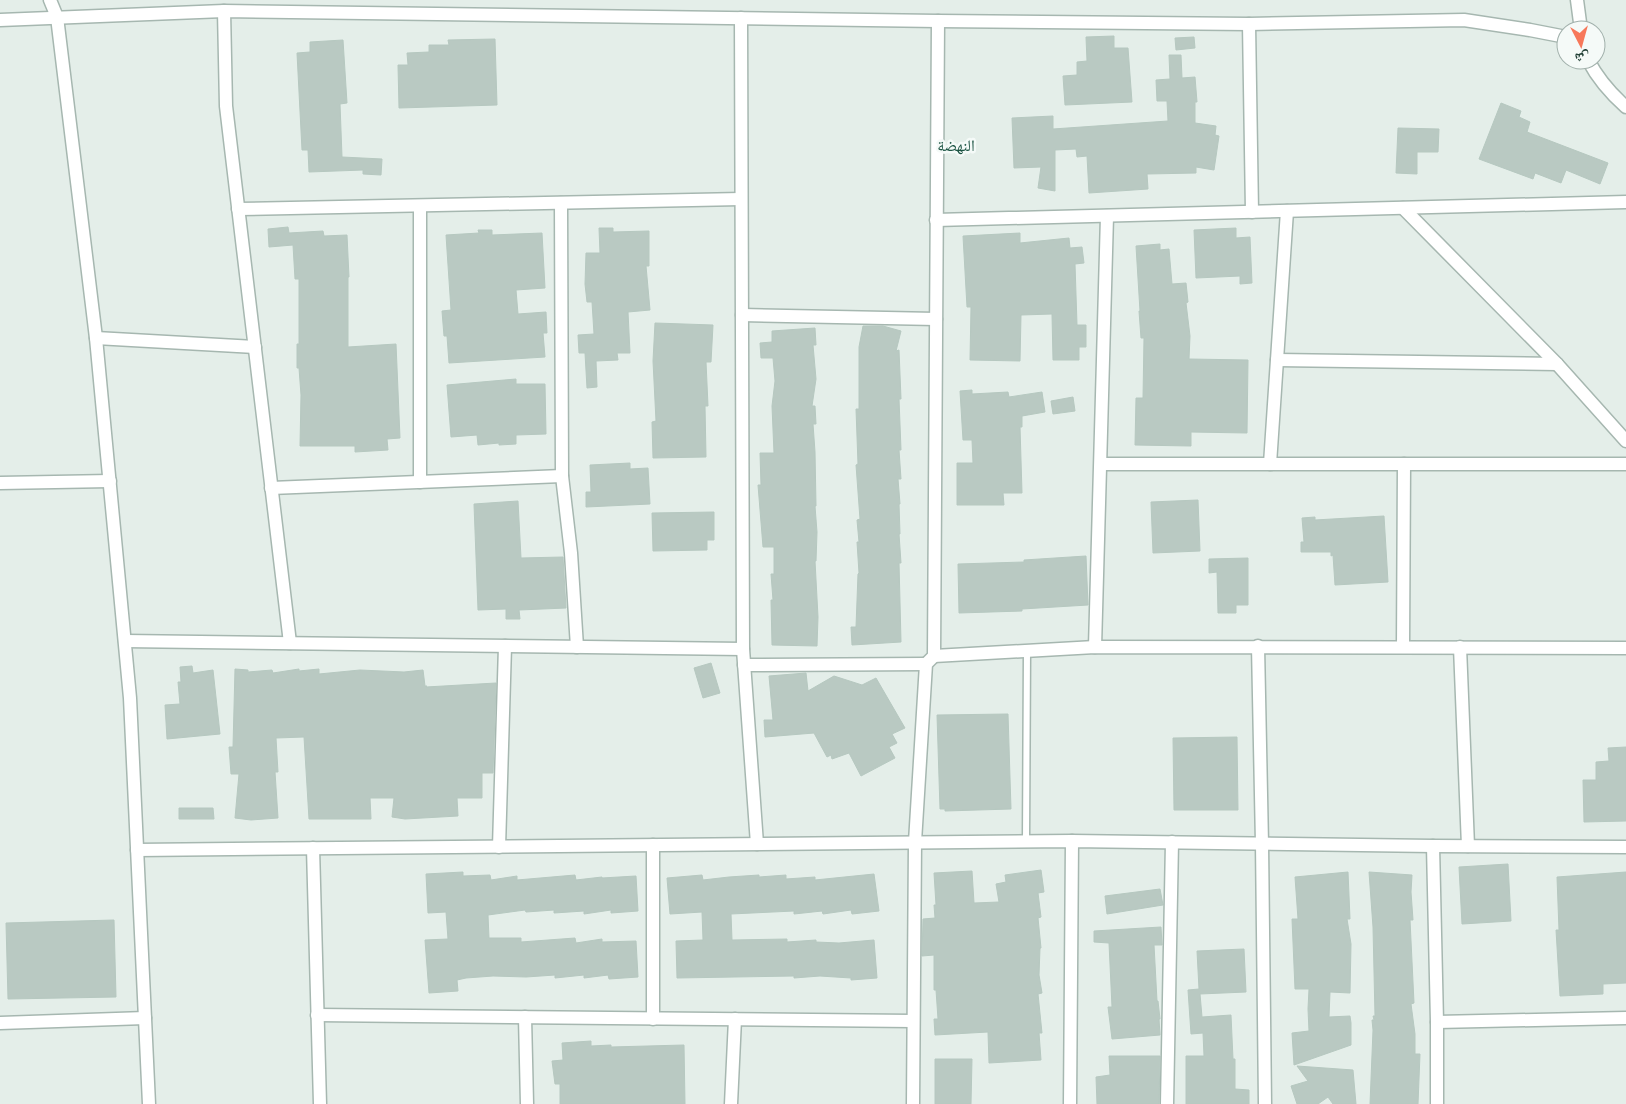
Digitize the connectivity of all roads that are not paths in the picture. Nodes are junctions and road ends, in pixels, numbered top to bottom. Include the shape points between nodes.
1 (50, 0) edge
2 (1576, 0) edge
3 (224, 11) junction
4 (57, 17) junction
5 (741, 18) junction
6 (0, 20) edge
7 (1579, 20) edge
8 (938, 21) junction
9 (1249, 24) junction
10 (1556, 35) edge
11 (1594, 70) edge
12 (1626, 107) edge
13 (741, 199) junction
14 (1626, 202) edge
15 (561, 203) junction
16 (420, 206) junction
17 (1403, 208) junction
18 (238, 209) junction
19 (1286, 211) junction
20 (1252, 212) junction
21 (1107, 216) junction
22 (936, 220) junction
23 (742, 315) junction
24 (936, 319) junction
25 (96, 338) junction
26 (254, 347) junction
27 (1277, 360) junction
28 (1557, 364) junction
29 (1626, 441) edge
30 (1101, 464) junction
31 (1270, 464) junction
32 (1404, 464) junction
33 (1626, 464) edge
34 (562, 476) junction
35 (110, 482) junction
36 (420, 482) junction
37 (0, 483) edge
38 (271, 488) junction
39 (125, 641) junction
40 (290, 643) junction
41 (506, 646) junction
42 (1258, 646) junction
43 (577, 647) junction
44 (1095, 647) junction
45 (1403, 647) junction
46 (1460, 647) junction
47 (1626, 648) edge
48 (743, 649) junction
49 (1027, 650) junction
50 (930, 660) junction
51 (744, 665) junction
52 (1026, 841) junction
53 (1072, 841) junction
54 (915, 842) junction
55 (1172, 842) junction
56 (757, 844) junction
57 (1262, 844) junction
58 (653, 845) junction
59 (1433, 846) junction
60 (1468, 846) junction
61 (499, 847) junction
62 (1626, 847) edge
63 (312, 848) junction
64 (137, 850) junction
65 (317, 1016) junction
66 (525, 1017) junction
67 (145, 1018) junction
68 (1626, 1018) edge
69 (653, 1019) junction
70 (736, 1019) junction
71 (914, 1020) junction
72 (1437, 1022) junction
73 (0, 1023) edge
74 (1626, 1028) edge
75 (149, 1104) edge
76 (320, 1104) edge
77 (527, 1104) edge
78 (731, 1104) edge
79 (913, 1104) edge
80 (1070, 1104) edge
81 (1167, 1104) edge
82 (1265, 1104) edge
83 (1437, 1104) edge

1 - 4 street
2 - 7 street
3 - 4 street
3 - 5 street
3 - 18 street via 226,106
4 - 6 street
4 - 25 street
5 - 8 street
5 - 13 street
8 - 9 street
8 - 22 street
9 - 10 street via 1464,20
9 - 20 street
11 - 12 street via 1606,88
13 - 15 street
13 - 23 street
14 - 17 street
15 - 16 street
15 - 34 street
16 - 18 street
16 - 36 street
17 - 19 street
17 - 28 street
18 - 26 street
19 - 20 street
19 - 27 street
20 - 21 street
21 - 22 street
21 - 30 street
22 - 24 street
23 - 24 street
23 - 48 street
24 - 50 street
25 - 26 street
25 - 35 street
26 - 38 street
27 - 28 street
27 - 31 street
28 - 29 street
30 - 31 street
30 - 44 street
31 - 32 street
32 - 33 street
32 - 45 street
34 - 36 street
34 - 43 street
35 - 37 street
35 - 39 street
36 - 38 street
38 - 40 street
39 - 40 street
39 - 64 street
40 - 41 street
41 - 43 street
41 - 61 street
42 - 44 street
42 - 45 street
42 - 57 street
43 - 48 street
44 - 49 street
45 - 46 street
46 - 47 street
46 - 60 street
48 - 51 street
49 - 50 street
49 - 52 lane
50 - 51 street
50 - 54 street
51 - 56 street
52 - 53 street
52 - 54 street
53 - 55 street
53 - 80 street
54 - 56 street
54 - 71 street
55 - 57 street
55 - 81 street
56 - 58 street
57 - 59 street
57 - 82 street
58 - 61 street
58 - 69 street
59 - 60 street
59 - 72 street
60 - 62 street
61 - 63 street
63 - 64 street
63 - 65 street
64 - 67 street
65 - 66 street
65 - 76 street
66 - 69 street
66 - 77 street
67 - 73 street
67 - 75 street
68 - 72 street
68 - 74 street
69 - 70 street
70 - 71 street
70 - 78 street
71 - 79 street
72 - 83 street

